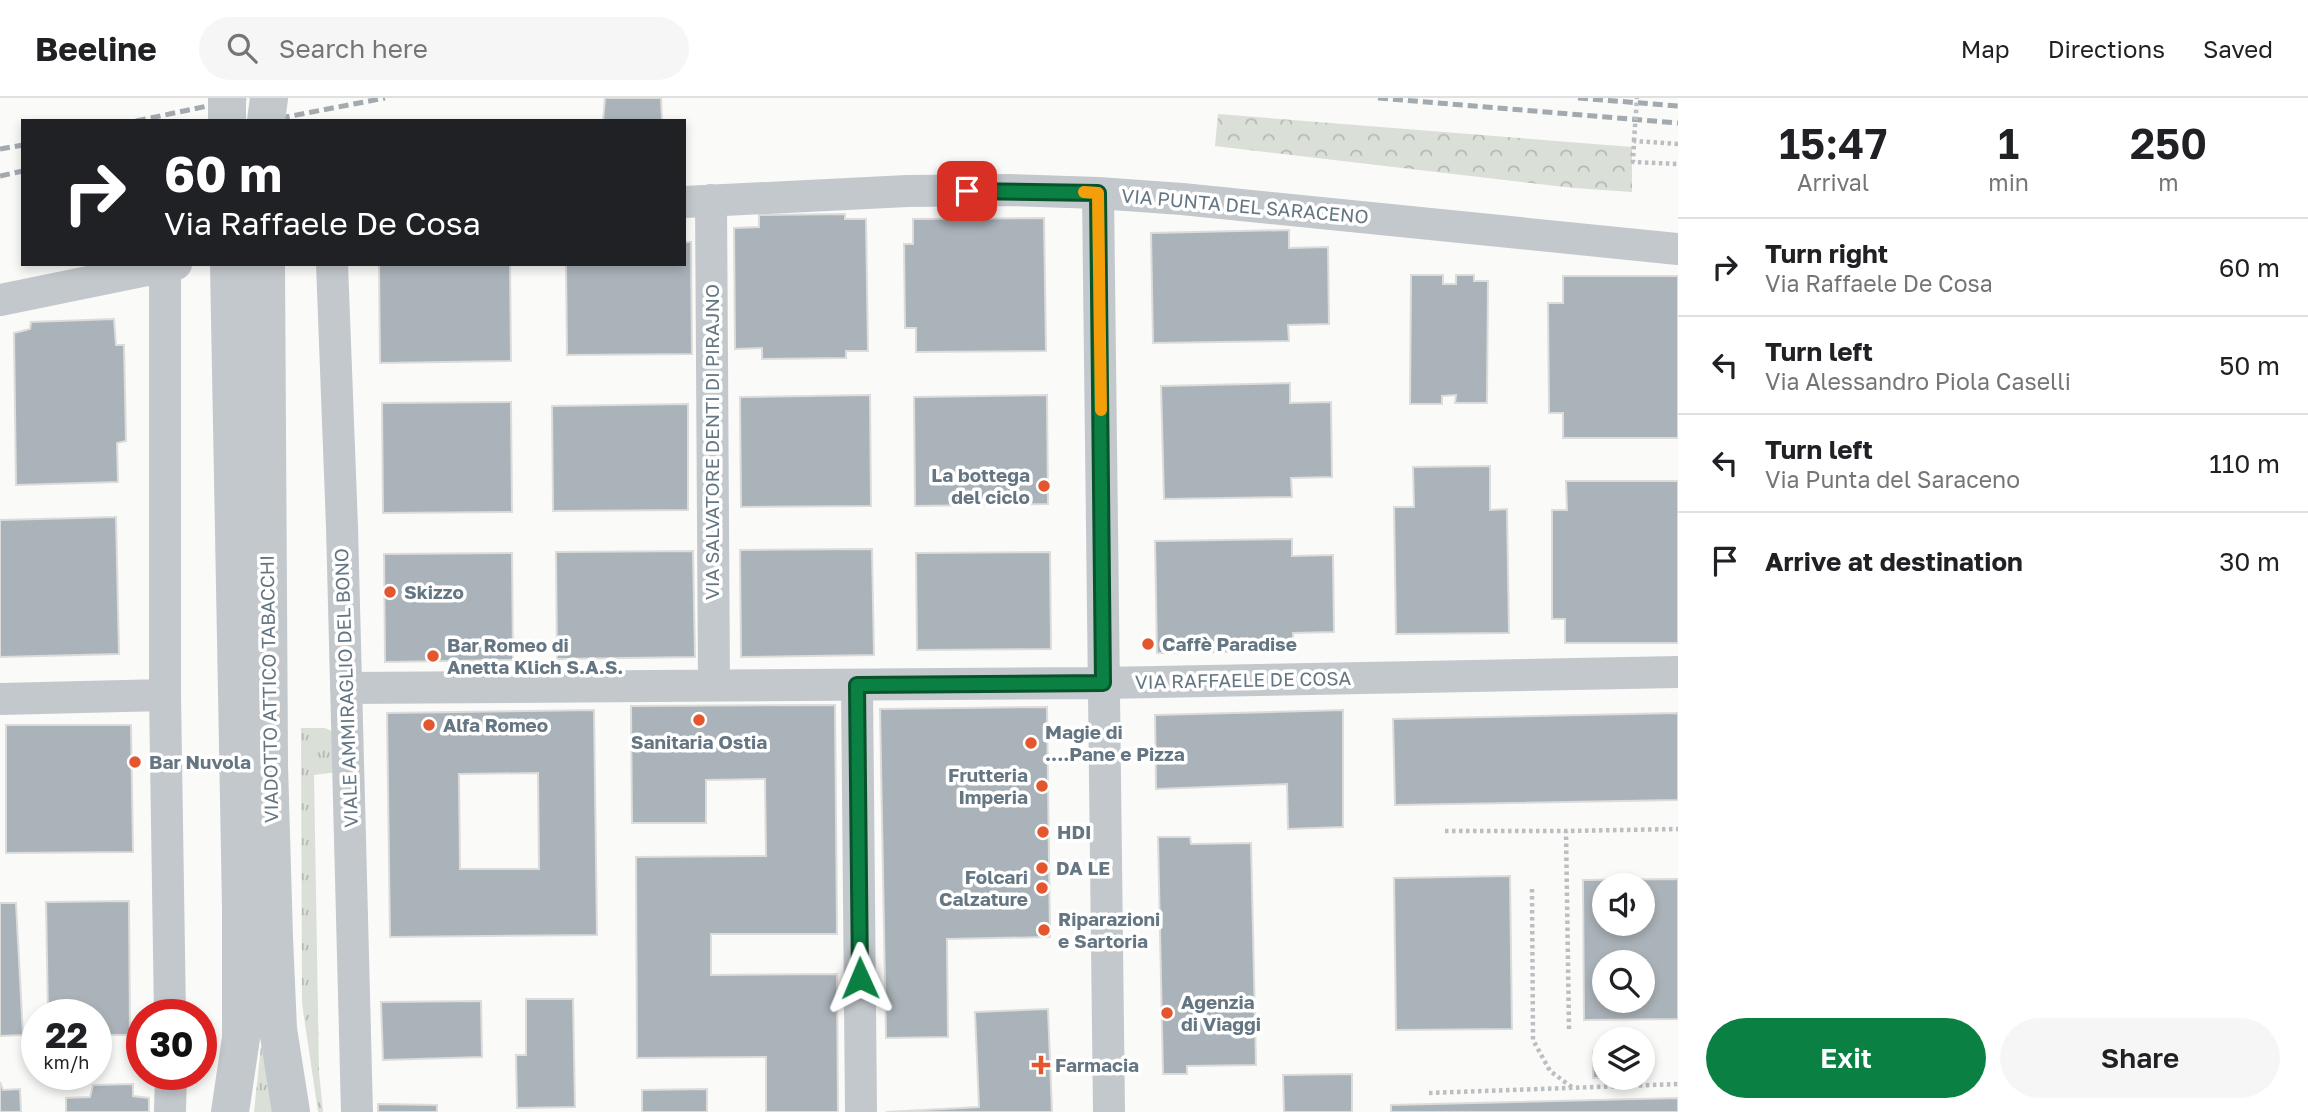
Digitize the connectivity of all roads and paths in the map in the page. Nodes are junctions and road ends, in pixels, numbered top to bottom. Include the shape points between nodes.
1 (226, 98) edge
2 (267, 98) edge
3 (1637, 98) edge
4 (227, 119) edge
5 (265, 119) edge
6 (1634, 141) junction
7 (1678, 144) edge
8 (1678, 164) edge
9 (1098, 193) junction
10 (698, 201) edge
11 (1678, 249) edge
12 (165, 266) edge
13 (170, 266) edge
14 (229, 266) edge
15 (266, 266) edge
16 (332, 266) edge
17 (0, 300) edge
18 (1678, 672) edge
19 (1103, 683) junction
20 (714, 684) junction
21 (857, 685) junction
22 (346, 688) junction
23 (165, 695) junction
24 (0, 699) edge
25 (254, 764) junction
26 (1678, 829) edge
27 (1445, 831) dead end
28 (1566, 831) junction
29 (1532, 889) dead end
30 (170, 999) edge
31 (1569, 1029) dead end
32 (1678, 1084) edge
33 (1573, 1088) junction
34 (171, 1090) edge
35 (1429, 1093) dead end
36 (170, 1112) edge
37 (230, 1112) edge
38 (291, 1112) edge
39 (356, 1112) edge
40 (861, 1112) edge
41 (1108, 1112) edge

1 - 4 street, bridge
2 - 5 street, bridge
3 - 6 path, bridge
6 - 7 path
6 - 8 path via 1633,162
9 - 10 street, VIA PUNTA DEL SARACENO via 907,191
9 - 11 street, VIA PUNTA DEL SARACENO
9 - 19 street
10 - 20 street, VIA SALVATORE DENTI DI PIRAJNO
12 - 17 street
13 - 23 street
14 - 25 street, VIADOTTO ATTICO TABACCHI
15 - 25 street, VIADOTTO ATTICO TABACCHI
16 - 22 street, VIALE AMMIRAGLIO DEL BONO
18 - 19 street, VIA RAFFAELE DE COSA
19 - 21 street, VIA RAFFAELE DE COSA
19 - 41 street
20 - 21 street, VIA RAFFAELE DE COSA
20 - 22 street, VIA RAFFAELE DE COSA
21 - 40 street
22 - 39 street, VIALE AMMIRAGLIO DEL BONO
23 - 24 street
23 - 30 street
25 - 37 street, VIADOTTO ATTICO TABACCHI via 241,1038
25 - 38 street, VIADOTTO ATTICO TABACCHI via 278,1028
26 - 28 path
27 - 28 path
28 - 31 path
29 - 33 path via 1533,1041 1550,1071
32 - 33 path
33 - 35 path
34 - 36 street

